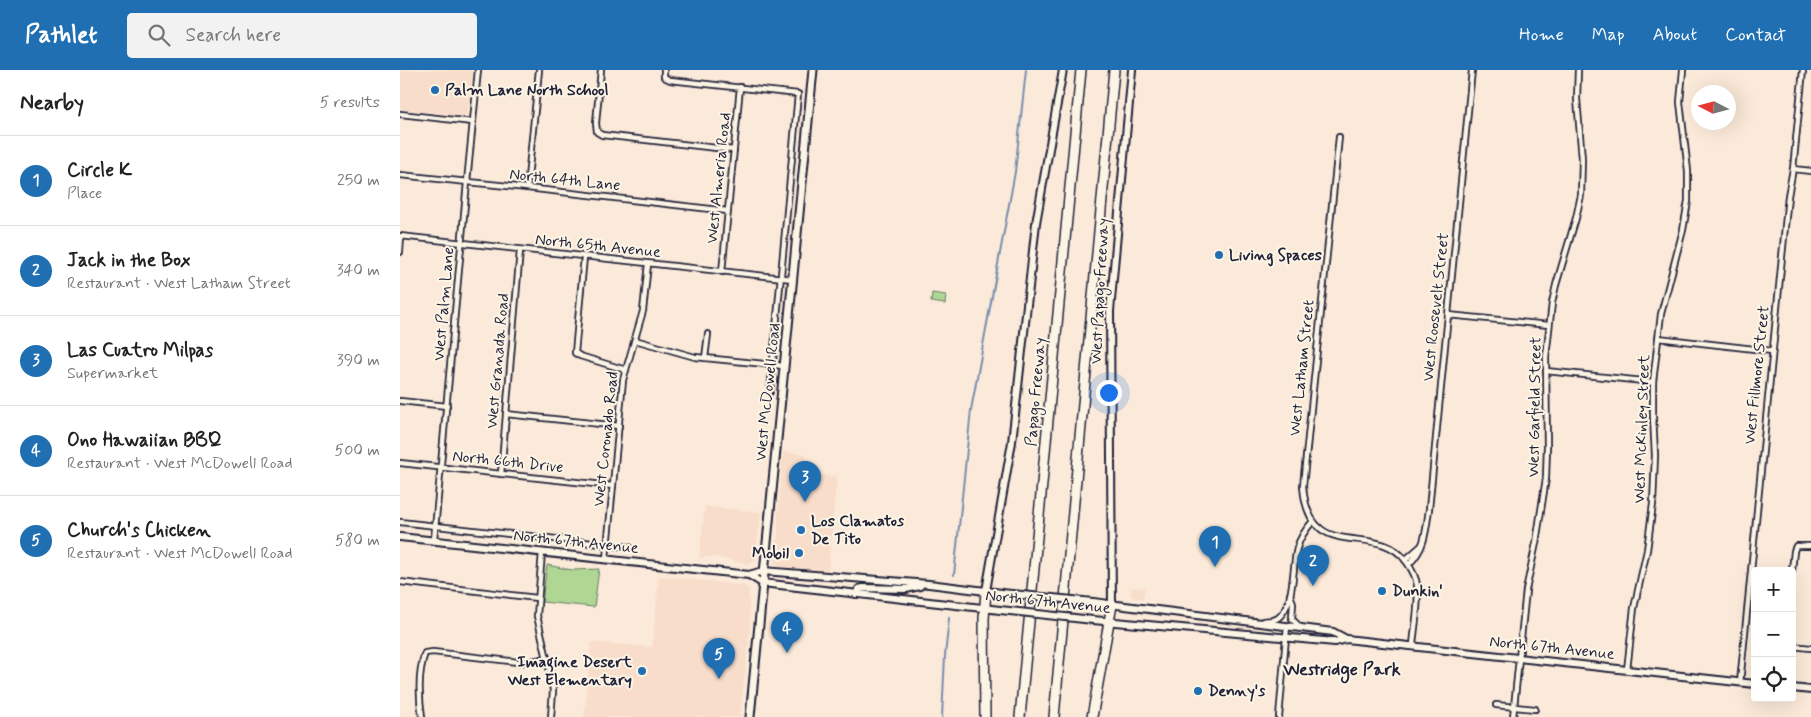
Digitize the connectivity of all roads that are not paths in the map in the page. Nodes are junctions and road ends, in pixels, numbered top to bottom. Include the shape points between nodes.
1 (478, 70) edge
2 (539, 70) edge
3 (601, 70) edge
4 (664, 70) edge
5 (814, 70) edge
6 (1063, 70) edge
7 (1081, 70) edge
8 (1114, 70) edge
9 (1132, 70) edge
10 (1472, 70) edge
11 (1578, 70) edge
12 (1683, 70) edge
13 (1803, 70) edge
14 (740, 87) junction
15 (400, 114) edge
16 (473, 122) junction
17 (1339, 137) dead end
18 (734, 150) junction
19 (1793, 169) junction
20 (1811, 171) edge
21 (400, 175) edge
22 (466, 182) junction
23 (528, 188) junction
24 (728, 211) junction
25 (401, 237) edge
26 (462, 244) junction
27 (520, 250) junction
28 (400, 252) edge
29 (584, 257) junction
30 (648, 264) junction
31 (722, 272) junction
32 (780, 278) junction
33 (793, 279) junction
34 (1448, 315) junction
35 (1549, 325) junction
36 (708, 334) dead end
37 (1658, 338) junction
38 (635, 340) junction
39 (1772, 351) junction
40 (706, 358) junction
41 (772, 364) junction
42 (784, 366) junction
43 (626, 370) junction
44 (1546, 371) junction
45 (1654, 382) junction
46 (770, 392) dead end
47 (400, 401) edge
48 (447, 406) junction
49 (506, 414) junction
50 (619, 426) junction
51 (400, 464) edge
52 (441, 468) junction
53 (501, 474) junction
54 (613, 486) junction
55 (1313, 521) junction
56 (400, 522) edge
57 (435, 526) junction
58 (400, 536) edge
59 (434, 540) junction
60 (607, 545) junction
61 (1811, 546) edge
62 (629, 547) dead end
63 (542, 552) junction
64 (606, 559) junction
65 (1407, 562) junction
66 (1792, 567) edge
67 (763, 571) junction
68 (749, 575) junction
69 (400, 582) edge
70 (762, 583) junction
71 (929, 584) junction
72 (986, 591) junction
73 (856, 594) junction
74 (1290, 595) junction
75 (1749, 596) joint
76 (537, 598) junction
77 (1112, 605) junction
78 (984, 609) junction
79 (1250, 621) junction
80 (1110, 622) junction
81 (1288, 626) junction
82 (1300, 628) junction
83 (1286, 638) junction
84 (1346, 639) junction
85 (1413, 646) junction
86 (1796, 646) edge
87 (1811, 648) edge
88 (547, 658) junction
89 (1518, 658) junction
90 (1627, 670) junction
91 (1740, 682) junction
92 (1751, 683) edge
93 (1796, 688) edge
94 (1811, 690) edge
95 (1496, 705) dead end
96 (1513, 707) junction
97 (1535, 709) dead end
98 (422, 717) edge
99 (551, 717) edge
100 (750, 717) edge
101 (985, 717) edge
102 (1020, 717) edge
103 (1054, 717) edge
104 (1092, 717) edge
105 (1279, 717) edge
106 (1513, 717) edge

1 - 16 street, West Palm Lane
2 - 23 street
3 - 18 street via 596,123 602,135
4 - 14 street via 664,77 670,80
5 - 33 main road, West McDowell Road
6 - 72 main road via 1036,223 1012,442
7 - 102 highway, Papago Freeway
8 - 103 highway
9 - 77 main road, West Papago Freeway via 1110,311
10 - 34 street, West Roosevelt Street
11 - 35 street, West Garfield Street via 1581,195 1556,285
12 - 37 street, West McKinley Street via 1680,102 1688,201
13 - 19 street, West Fillmore Street
14 - 18 street, West Almeria Road
14 - 32 street, West McDowell Road via 798,94
15 - 16 street
16 - 22 street, West Palm Lane
17 - 55 street, West Latham Street via 1303,486
18 - 24 street, West Almeria Road
19 - 20 street
19 - 39 street, West Fillmore Street
21 - 22 street, North 64th Lane
22 - 23 street, North 64th Lane
22 - 26 street, West Palm Lane
23 - 24 street, North 64th Lane
24 - 31 street, West Almeria Road
25 - 26 street, North 65th Avenue
25 - 28 street
26 - 27 street, North 65th Avenue
26 - 48 street, West Palm Lane
27 - 29 street, North 65th Avenue
27 - 49 street, West Granada Road
29 - 30 street, North 65th Avenue
29 - 43 street via 576,353
30 - 31 street, North 65th Avenue
30 - 38 street, West Coronado Road via 643,311
31 - 32 street, North 65th Avenue
32 - 33 street, North 65th Avenue
32 - 41 street, West McDowell Road
33 - 42 main road, West McDowell Road
34 - 35 street
34 - 65 street, West Roosevelt Street via 1427,527 1419,553
35 - 44 street, West Garfield Street
36 - 40 street
37 - 39 street
37 - 45 street, West McKinley Street
38 - 40 street
38 - 43 street, West Coronado Road
39 - 75 street, West Fillmore Street
40 - 41 street
41 - 42 street
41 - 46 street, West McDowell Road
42 - 67 main road, West McDowell Road
43 - 50 street, West Coronado Road
44 - 45 street
44 - 89 street, West Garfield Street via 1546,478 1526,590
45 - 90 street, West McKinley Street via 1654,489
47 - 48 street
48 - 52 street, West Palm Lane
49 - 50 street
49 - 53 street, West Granada Road
50 - 54 street, West Coronado Road
51 - 52 street, North 66th Drive
52 - 53 street, North 66th Drive
52 - 57 street, West Palm Lane
53 - 54 street, North 66th Drive
54 - 60 street, West Coronado Road
55 - 65 street via 1339,538 1386,545
55 - 74 street via 1297,548
56 - 57 street, North 67th Avenue
57 - 59 street, West Palm Lane
57 - 60 street, North 67th Avenue
58 - 59 main road, North 67th Avenue
59 - 63 main road, North 67th Avenue
60 - 62 street, North 67th Avenue
60 - 64 street, West Coronado Road
61 - 66 street via 1796,546
63 - 64 main road, North 67th Avenue
63 - 76 street
64 - 68 main road, North 67th Avenue
65 - 85 street via 1418,592
67 - 68 main road, North 67th Avenue
67 - 70 main road, West McDowell Road
67 - 71 main road, North 67th Avenue
68 - 70 main road, North 67th Avenue
69 - 76 street
70 - 73 main road, North 67th Avenue
70 - 100 main road, West McDowell Road
71 - 72 main road, North 67th Avenue
71 - 73 main road via 906,589 863,588
72 - 77 main road, North 67th Avenue, bridge
72 - 78 highway
73 - 78 main road, North 67th Avenue
74 - 79 street via 1283,612 1276,619
74 - 82 street via 1292,619
75 - 91 street, West Fillmore Street
76 - 88 street via 538,624
77 - 79 main road, North 67th Avenue
77 - 80 highway
78 - 80 main road, North 67th Avenue, bridge
78 - 101 highway
79 - 81 main road, North 67th Avenue
80 - 83 main road, North 67th Avenue
80 - 104 highway
81 - 82 main road, North 67th Avenue
81 - 83 street
82 - 84 main road, North 67th Avenue via 1333,632
83 - 84 main road, North 67th Avenue via 1335,642
83 - 105 street
84 - 85 main road, North 67th Avenue
85 - 89 main road, North 67th Avenue
86 - 87 street
88 - 98 street via 518,662 425,653 421,678
88 - 99 street via 553,691
89 - 90 main road, North 67th Avenue
89 - 96 street, West Garfield Street
90 - 91 main road, North 67th Avenue
91 - 92 main road, North 67th Avenue
93 - 94 main road
95 - 96 street
96 - 97 street
96 - 106 street, West Garfield Street

